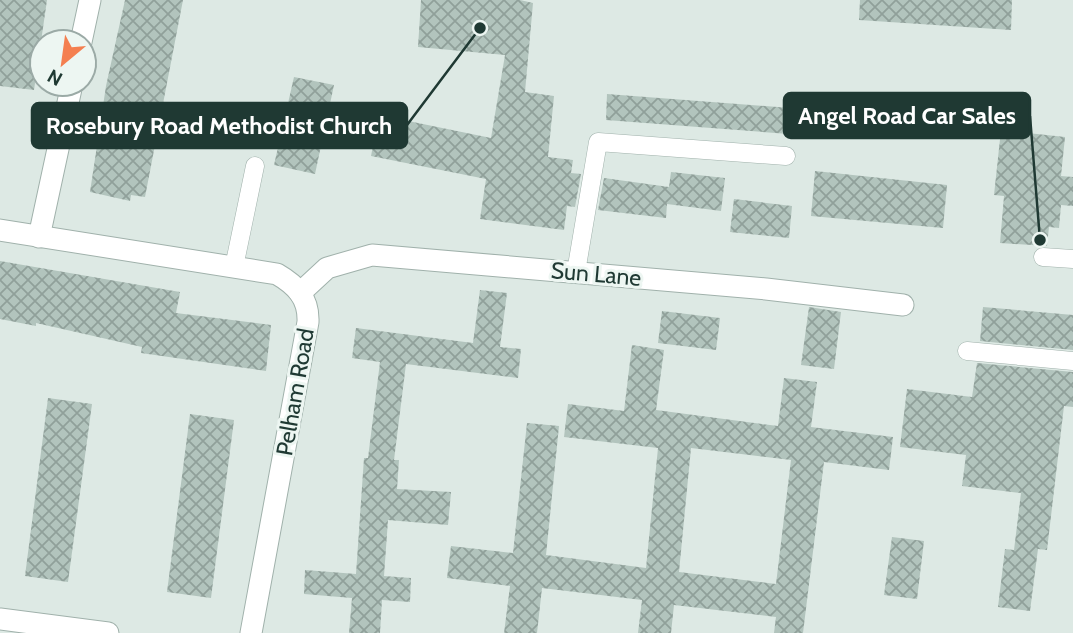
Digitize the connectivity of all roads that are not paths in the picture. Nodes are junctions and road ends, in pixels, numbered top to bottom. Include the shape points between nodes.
1 (90, 0) edge
2 (84, 28) edge
3 (69, 98) edge
4 (786, 156) dead end
5 (255, 166) dead end
6 (0, 230) edge
7 (39, 237) junction
8 (1043, 257) dead end
9 (1073, 259) edge
10 (234, 267) junction
11 (576, 272) junction
12 (300, 293) junction
13 (903, 305) dead end
14 (967, 351) dead end
15 (1073, 361) edge
16 (0, 620) edge
17 (108, 633) edge
18 (251, 633) edge

1 - 2 street
3 - 7 street
4 - 11 lane via 598,142
5 - 10 lane
6 - 7 street
7 - 10 street
8 - 9 lane
10 - 12 street via 276,274
11 - 12 street, Sun Lane via 372,255 327,268
11 - 13 street, Sun Lane
12 - 18 street, Pelham Road via 309,308 308,322
14 - 15 lane
16 - 17 street

